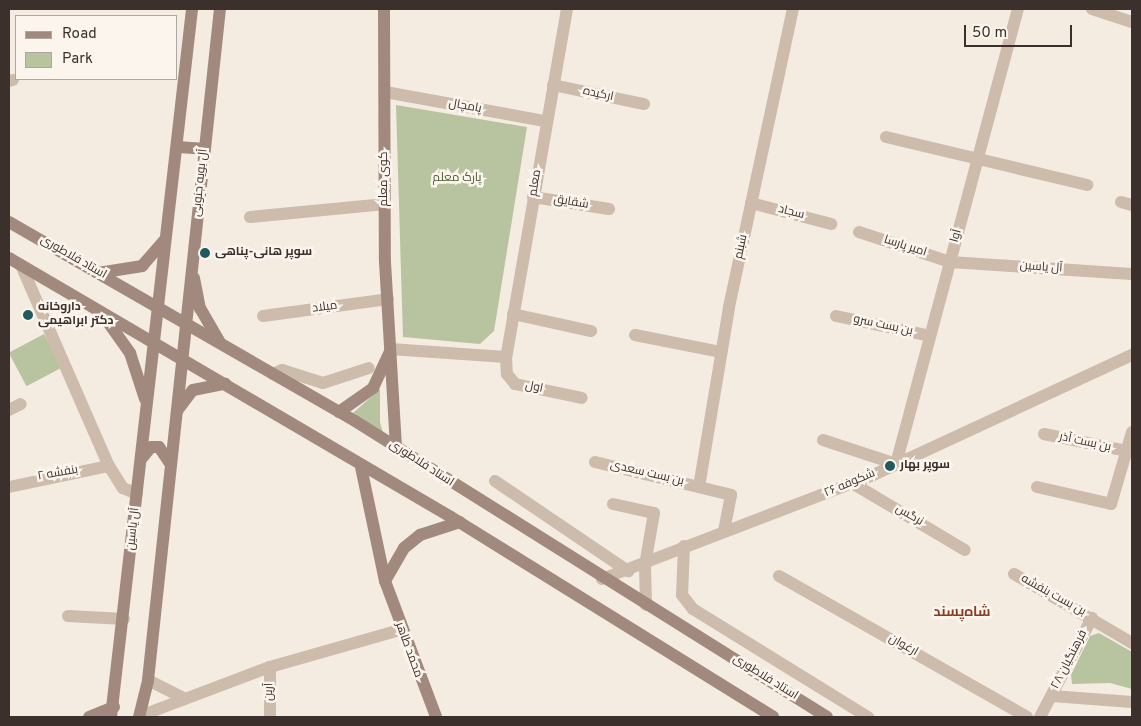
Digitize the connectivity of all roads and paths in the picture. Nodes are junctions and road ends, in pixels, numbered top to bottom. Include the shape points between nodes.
1 (192, 9) edge
2 (220, 9) edge
3 (384, 9) edge
4 (565, 9) edge
5 (793, 9) edge
6 (1018, 9) edge
7 (1092, 9) edge
8 (1132, 22) edge
9 (553, 85) junction
10 (384, 92) junction
11 (644, 104) dead end
12 (545, 121) junction
13 (886, 136) dead end
14 (178, 147) junction
15 (205, 149) junction
16 (978, 158) junction
17 (1087, 185) dead end
18 (533, 197) junction
19 (751, 203) junction
20 (385, 204) junction
21 (609, 209) dead end
22 (250, 217) dead end
23 (9, 222) edge
24 (831, 224) dead end
25 (860, 232) dead end
26 (167, 238) junction
27 (9, 258) edge
28 (950, 262) junction
29 (21, 265) junction
30 (192, 268) junction
31 (98, 273) junction
32 (1132, 274) edge
33 (388, 300) junction
34 (97, 308) junction
35 (158, 308) junction
36 (514, 314) junction
37 (263, 316) dead end
38 (836, 316) dead end
39 (186, 324) junction
40 (591, 331) dead end
41 (635, 335) dead end
42 (930, 336) junction
43 (154, 341) junction
44 (221, 344) junction
45 (390, 349) junction
46 (722, 352) junction
47 (1132, 355) edge
48 (182, 357) junction
49 (506, 357) junction
50 (369, 368) dead end
51 (273, 374) junction
52 (226, 384) junction
53 (582, 398) dead end
54 (21, 404) dead end
55 (147, 405) junction
56 (9, 410) edge
57 (339, 412) junction
58 (175, 415) junction
59 (1132, 432) edge
60 (1044, 434) dead end
61 (823, 440) dead end
62 (396, 448) junction
63 (1127, 451) junction
64 (142, 458) junction
65 (595, 462) dead end
66 (170, 464) junction
67 (896, 464) junction
68 (109, 466) junction
69 (361, 467) junction
70 (495, 481) dead end
71 (852, 483) junction
72 (9, 486) edge
73 (698, 487) junction
74 (1037, 487) dead end
75 (138, 494) junction
76 (613, 504) dead end
77 (460, 522) junction
78 (724, 531) junction
79 (684, 546) junction
80 (965, 550) dead end
81 (645, 566) junction
82 (628, 571) junction
83 (1014, 574) dead end
84 (779, 576) dead end
85 (602, 578) junction
86 (385, 581) junction
87 (646, 605) junction
88 (68, 616) dead end
89 (1092, 618) junction
90 (124, 620) junction
91 (400, 630) junction
92 (1132, 644) edge
93 (270, 667) junction
94 (148, 680) junction
95 (1052, 696) junction
96 (183, 698) junction
97 (1132, 702) edge
98 (113, 712) edge
99 (89, 717) edge
100 (140, 717) edge
101 (270, 717) edge
102 (436, 717) edge
103 (773, 717) edge
104 (827, 717) edge
105 (868, 717) edge
106 (1027, 717) edge
107 (1040, 717) edge

1 - 14 main road
2 - 15 main road, آل بویه جنوبی
3 - 10 main road, کوی معلم
4 - 9 street, معلم
5 - 19 street, شبنم
6 - 16 street, آوا
7 - 8 street
9 - 11 street, ارکیده
9 - 12 street, معلم
10 - 12 street, پامچال
10 - 20 main road, کوی معلم
12 - 18 street, معلم
13 - 16 street
14 - 15 main road
14 - 26 main road
15 - 30 main road, آل بویه جنوبی
16 - 17 street
16 - 28 street, آوا
18 - 21 street, شقایق
18 - 36 street, معلم
19 - 24 street, سجاد
19 - 46 street, شبنم
20 - 22 street
20 - 33 main road, کوی معلم
23 - 31 main road, استاد فلاطوری
25 - 28 street, امیر پارسا
26 - 31 main road via 142,266
26 - 35 main road
27 - 29 main road
28 - 32 street, آل یاسین
28 - 42 street, آوا
29 - 34 main road
29 - 68 street
30 - 39 main road, آل بویه جنوبی
30 - 44 main road via 200,308
31 - 35 main road, استاد فلاطوری
33 - 37 street, میلاد
33 - 45 main road, کوی معلم
34 - 43 main road
34 - 55 main road via 130,353
35 - 39 main road, استاد فلاطوری
35 - 43 main road
36 - 40 street
36 - 49 street, معلم
38 - 42 street, بن بست سرو
39 - 44 main road, استاد فلاطوری
39 - 48 main road, آل بویه جنوبی
41 - 46 street
42 - 67 street, آوا
43 - 48 main road
43 - 55 main road, آل یاسین
44 - 51 main road, استاد فلاطوری
45 - 49 street
45 - 57 main road, کوی معلم via 373,388
45 - 62 main road, کوی معلم
46 - 73 street, شبنم
47 - 67 street, شکوفه ۲۶
48 - 52 main road
48 - 58 main road
49 - 53 street, اول via 507,374 515,384
50 - 51 street via 323,383 282,370
51 - 57 main road, استاد فلاطوری
52 - 58 main road via 193,390
52 - 69 main road
54 - 56 street
55 - 64 main road, آل یاسین
57 - 62 main road, استاد فلاطوری
58 - 66 main road
59 - 63 street
60 - 63 street, بن بست آذر
61 - 67 street via 860,448
62 - 85 main road, استاد فلاطوری
63 - 74 street via 1111,504
64 - 66 main road via 151,447 159,447 169,457
64 - 75 main road, آل یاسین
65 - 73 street, بن بست سعدی
66 - 94 main road
67 - 71 street, شکوفه ۲۶
68 - 72 street, بنفشه ۲
68 - 75 street via 123,488
69 - 77 main road
69 - 86 main road, محمد طاهر
70 - 82 street
71 - 78 street, شکوفه ۲۶
71 - 80 street, نرگس
73 - 78 street, بن بست سعدی via 731,495
75 - 90 main road, آل یاسین
76 - 81 street via 654,513
77 - 86 main road via 420,534 404,548
77 - 103 main road
78 - 79 street, شکوفه ۲۶
79 - 81 street, شکوفه ۲۶
79 - 105 street via 682,595 693,609
81 - 82 street, شکوفه ۲۶
81 - 87 street
82 - 85 street, شکوفه ۲۶
83 - 89 street, بن بست بنفشه
84 - 106 street, ارغوان
85 - 87 main road, استاد فلاطوری
86 - 91 main road, محمد طاهر
87 - 104 main road, استاد فلاطوری
88 - 90 street
89 - 92 street, فرهنگیان ۲۸
89 - 95 street, فرهنگیان ۲۸
90 - 98 main road, آل یاسین
91 - 93 street
91 - 102 main road, محمد طاهر
93 - 96 street
93 - 101 street, آرین
94 - 96 street
94 - 100 main road
95 - 97 street
95 - 107 street, فرهنگیان ۲۸
96 - 100 street
98 - 99 main road

